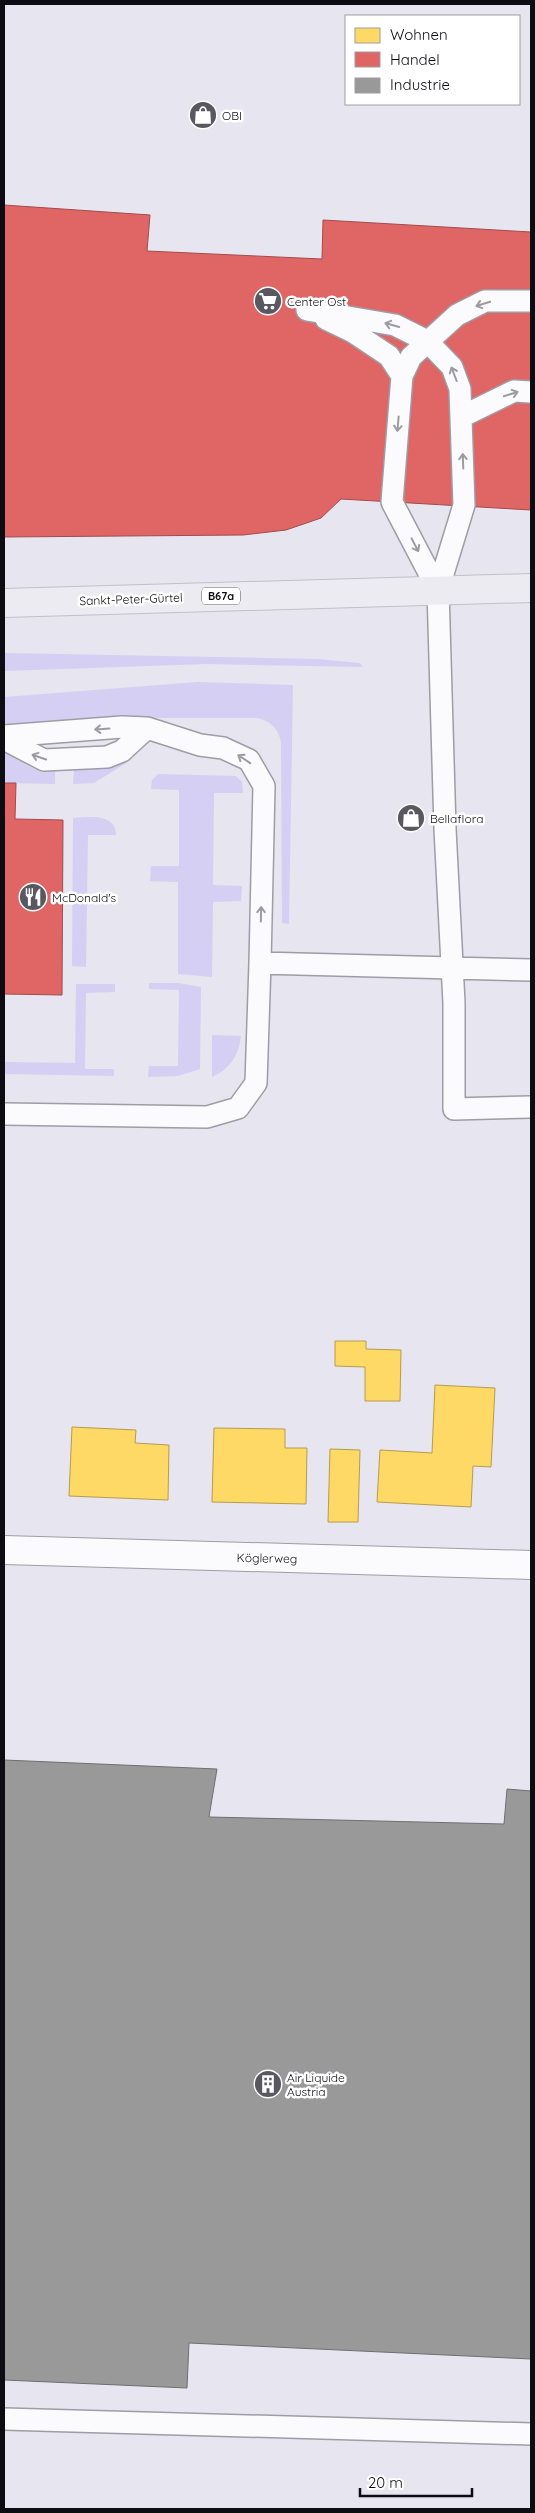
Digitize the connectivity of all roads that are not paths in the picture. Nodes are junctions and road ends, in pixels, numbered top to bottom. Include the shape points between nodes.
1 (531, 301) edge
2 (427, 341) junction
3 (402, 376) junction
4 (531, 392) edge
5 (461, 417) junction
6 (531, 588) edge
7 (438, 590) junction
8 (4, 603) edge
9 (147, 728) junction
10 (4, 738) edge
11 (260, 963) junction
12 (453, 968) junction
13 (531, 970) edge
14 (531, 1106) edge
15 (4, 1114) edge
16 (4, 1550) edge
17 (531, 1565) edge
18 (4, 2418) edge
19 (531, 2434) edge

1 -> 2 lane via 485,301 457,315
2 - 3 lane via 411,356
2 -> 3 lane via 395,325 354,325 389,356
5 -> 2 lane via 460,388 452,366
3 -> 7 lane via 392,502
5 -> 4 lane via 514,391
7 -> 5 lane via 464,505
6 - 7 main road, Sankt-Peter-Gürtel / B67a
7 - 8 main road, Sankt-Peter-Gürtel / B67a
7 - 12 lane
9 -> 10 lane via 122,727
9 -> 10 lane via 122,751 107,757 44,760
11 -> 9 lane via 264,786 249,760 224,748 200,745
11 - 12 lane
11 - 15 lane via 256,1083 238,1108 207,1117
12 - 13 lane
12 - 14 lane via 454,1109
16 - 17 street, Köglerweg
18 - 19 lane

